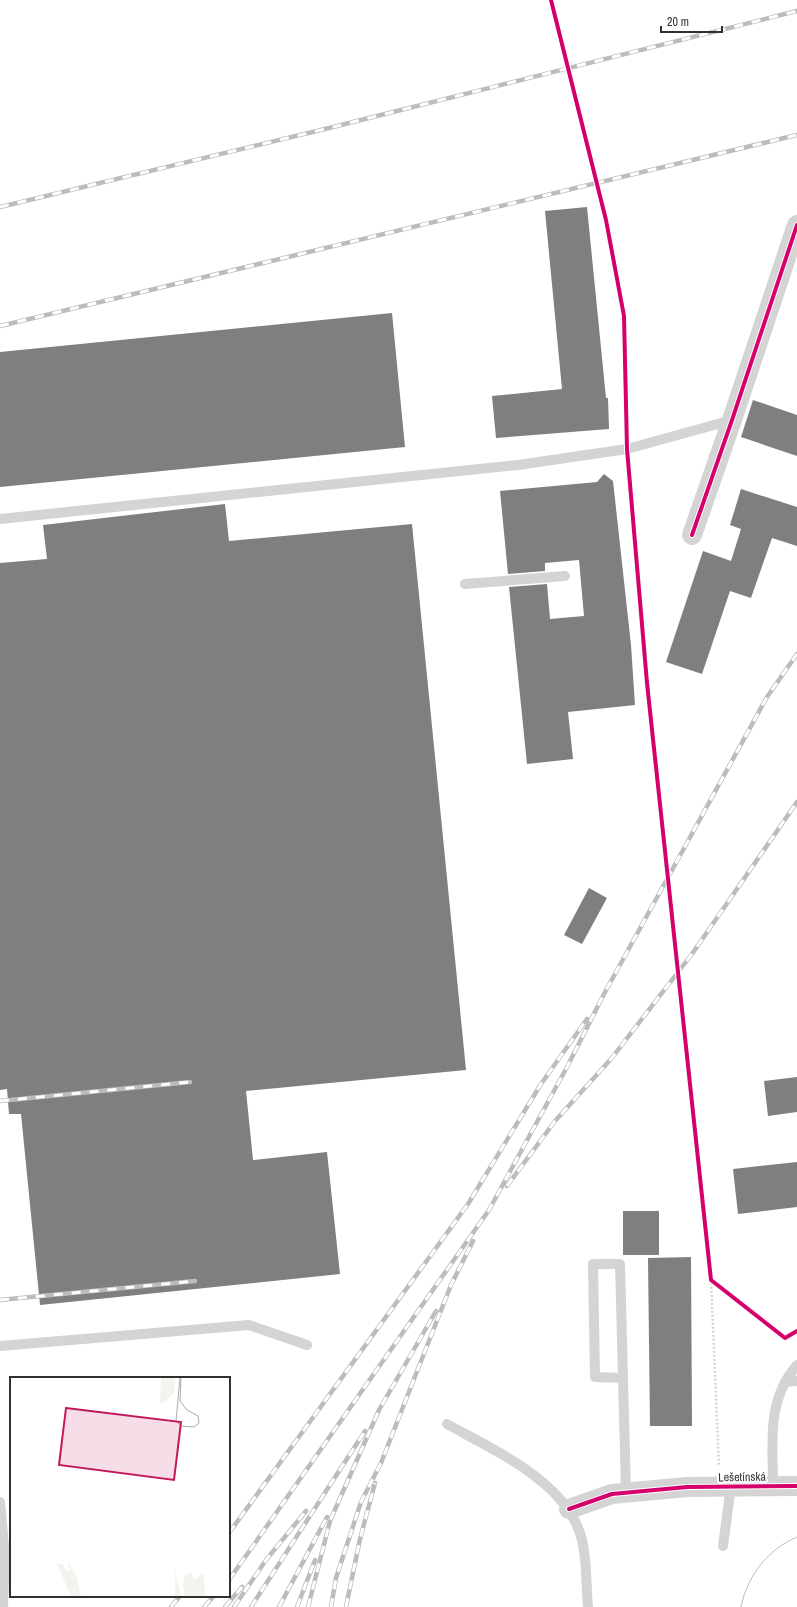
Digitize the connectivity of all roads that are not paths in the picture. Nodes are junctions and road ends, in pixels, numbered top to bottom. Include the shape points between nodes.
1 (797, 225) edge
2 (732, 420) junction
3 (0, 519) edge
4 (692, 535) dead end
5 (565, 576) dead end
6 (465, 584) dead end
7 (307, 1345) dead end
8 (0, 1346) edge
9 (797, 1365) edge
10 (623, 1378) junction
11 (797, 1381) edge
12 (785, 1382) junction
13 (447, 1424) dead end
14 (773, 1486) junction
15 (797, 1486) edge
16 (726, 1487) junction
17 (626, 1492) junction
18 (0, 1502) edge
19 (569, 1509) junction
20 (723, 1546) dead end
21 (3, 1607) edge
22 (588, 1607) edge

1 - 2 street
2 - 3 lane via 627,449 518,465
2 - 4 street
5 - 6 lane
7 - 8 lane via 249,1325
9 - 12 lane
10 - 10 lane via 620,1264 593,1264 595,1377
10 - 17 lane
11 - 12 lane
12 - 14 lane via 773,1414
13 - 19 lane via 528,1469
14 - 15 street, Lešetínská
14 - 16 street, Lešetínská
16 - 17 street, Lešetínská
16 - 20 lane
17 - 19 street, Lešetínská via 612,1494
18 - 21 lane via 5,1556
19 - 22 lane via 582,1540

